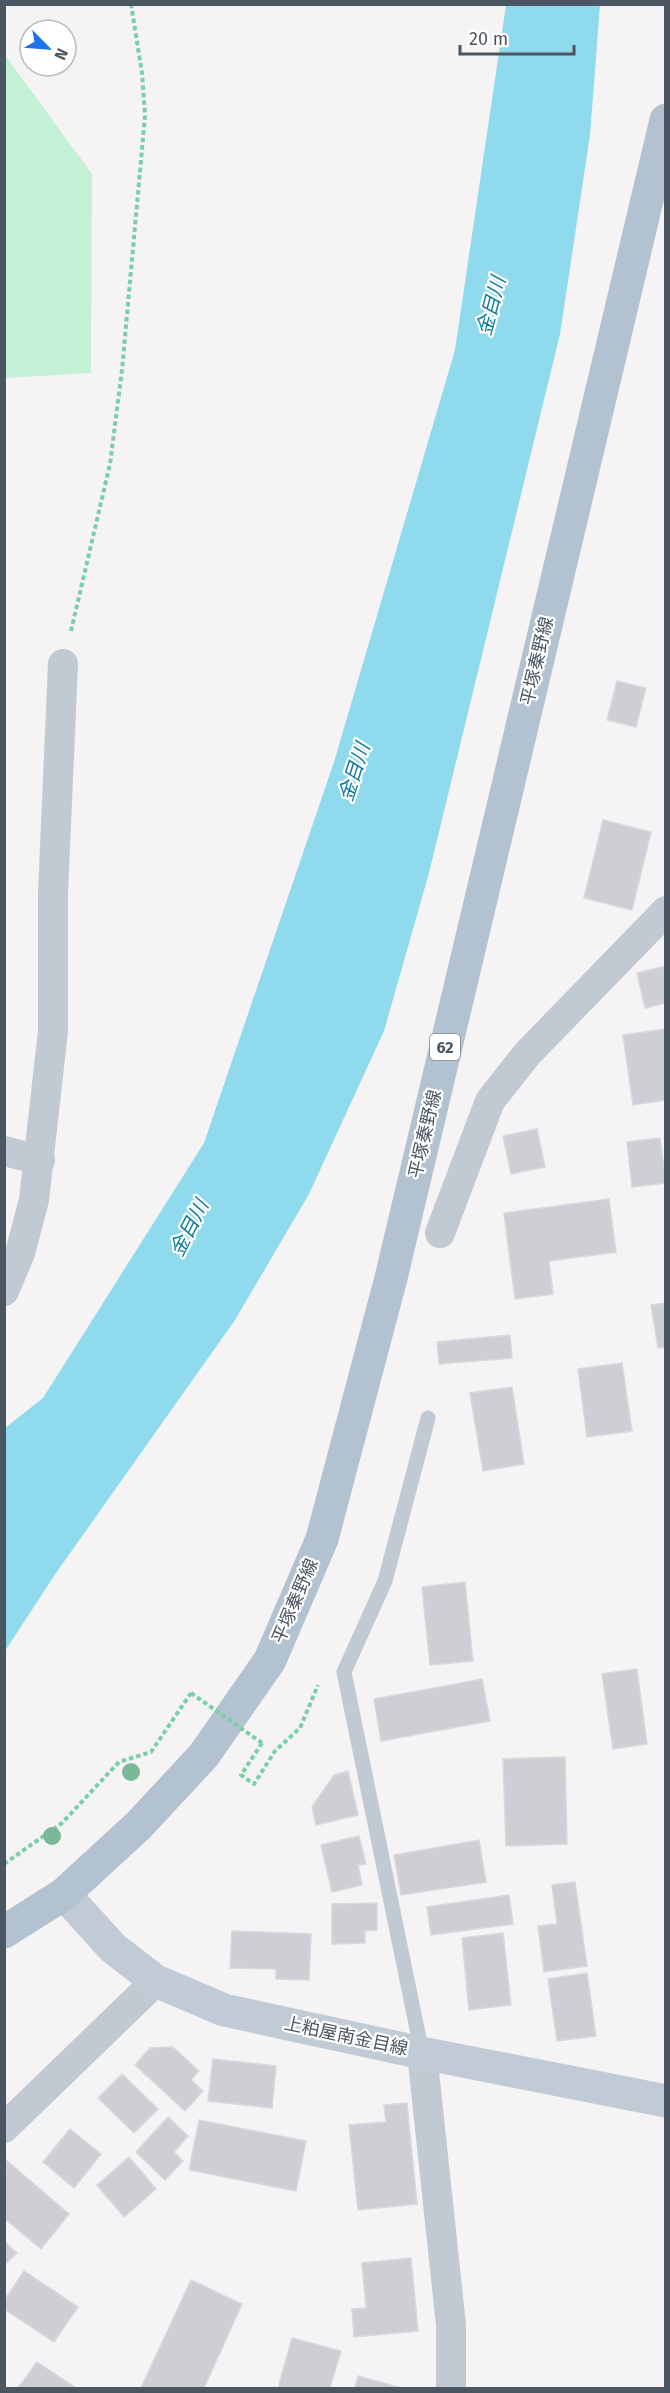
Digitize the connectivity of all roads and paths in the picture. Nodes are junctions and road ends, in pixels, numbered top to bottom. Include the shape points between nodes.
1 (131, 4) edge
2 (666, 120) edge
3 (63, 664) joint
4 (666, 911) edge
5 (4, 1151) edge
6 (40, 1160) junction
7 (440, 1233) dead end
8 (4, 1291) edge
9 (428, 1418) dead end
10 (344, 1672) junction
11 (4, 1864) edge
12 (64, 1894) junction
13 (4, 1932) edge
14 (156, 1981) junction
15 (422, 2052) junction
16 (666, 2101) edge
17 (4, 2128) edge
18 (451, 2388) edge

1 - 3 path via 145,116 122,370 110,464
2 - 12 main road, 平塚秦野線 / 62 via 391,1278 322,1539 270,1660 204,1755 139,1825
3 - 6 street via 53,893 53,1031
4 - 7 street via 527,1054 490,1101
5 - 6 street
6 - 8 street via 20,1253
9 - 10 lane via 385,1581
10 - 11 path, bridge via 327,1664 300,1728 275,1751 254,1784 241,1775 262,1743 191,1693 151,1752 119,1762 62,1823
10 - 15 lane
12 - 13 main road, 平塚秦野線 / 62
12 - 14 main road, 上粕屋南金目線 via 113,1948
14 - 15 main road, 上粕屋南金目線 via 224,2010
14 - 17 street
15 - 16 main road, 上粕屋南金目線
15 - 18 street via 451,2325

